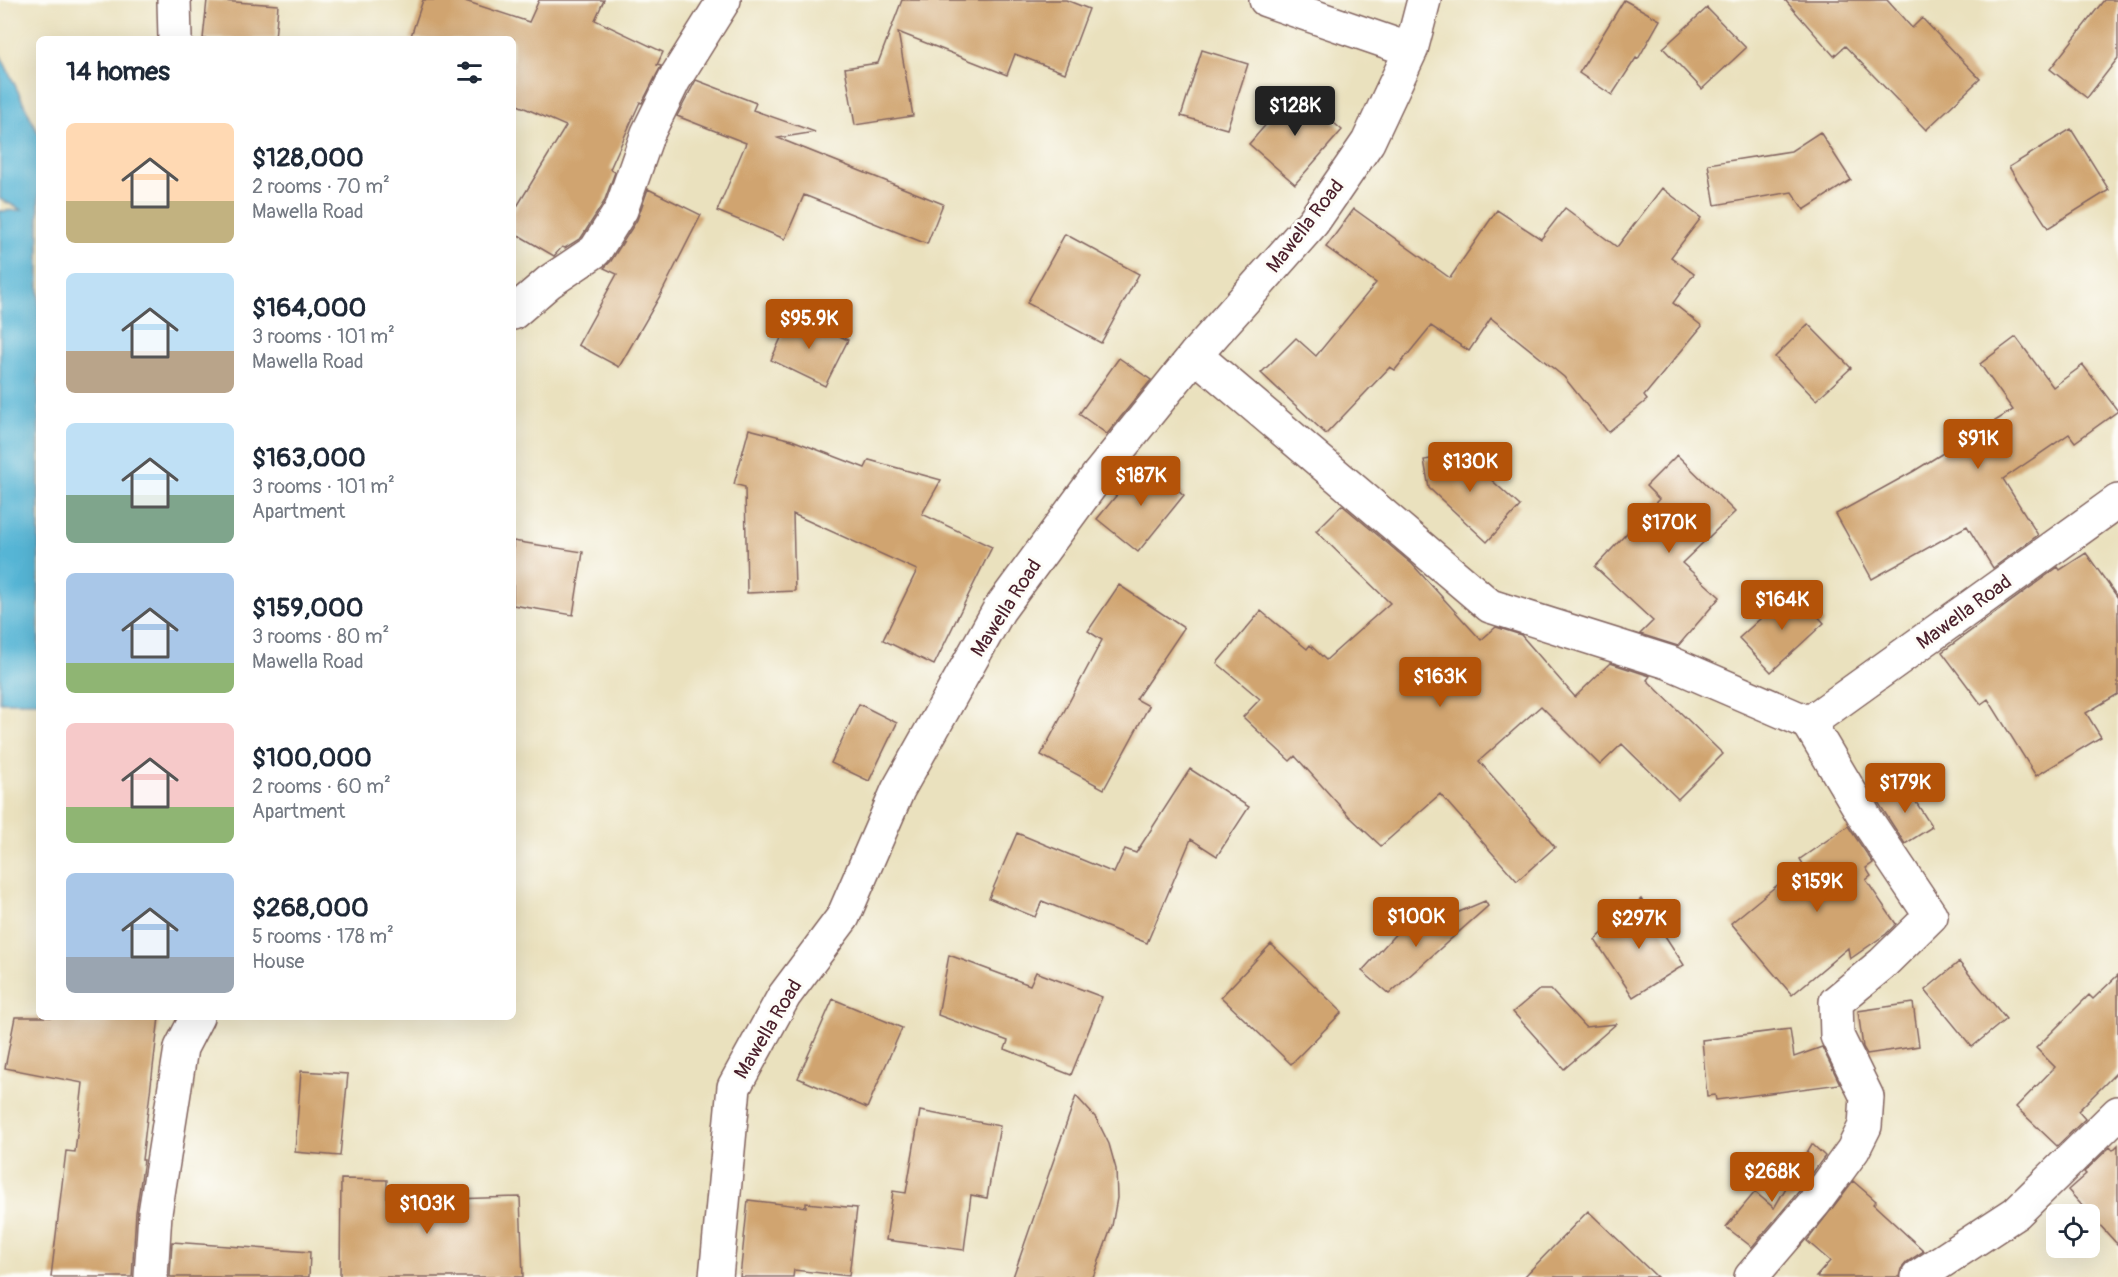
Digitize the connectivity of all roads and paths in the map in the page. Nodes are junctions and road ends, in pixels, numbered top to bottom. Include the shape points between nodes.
1 (174, 0) edge
2 (724, 0) edge
3 (1266, 0) edge
4 (1424, 0) edge
5 (175, 36) edge
6 (1411, 50) junction
7 (516, 310) edge
8 (1196, 355) junction
9 (2118, 501) edge
10 (1809, 723) junction
11 (195, 1020) edge
12 (2118, 1113) edge
13 (151, 1277) edge
14 (716, 1277) edge
15 (1751, 1277) edge
16 (1918, 1277) edge

1 - 5 street
2 - 7 street via 674,80 648,133 621,210 595,251
3 - 6 street
4 - 6 street, Mawella Road
6 - 8 street, Mawella Road via 1368,142 1313,222
8 - 10 street via 1490,606 1668,662
8 - 14 street, Mawella Road via 1099,474 999,610 898,790 843,917 784,996 734,1087
9 - 10 street, Mawella Road
10 - 15 street via 1866,819 1931,916 1836,1002 1837,1036 1867,1096 1865,1126 1853,1150 1815,1202
11 - 13 street via 181,1048 155,1214
12 - 16 street via 2016,1213

